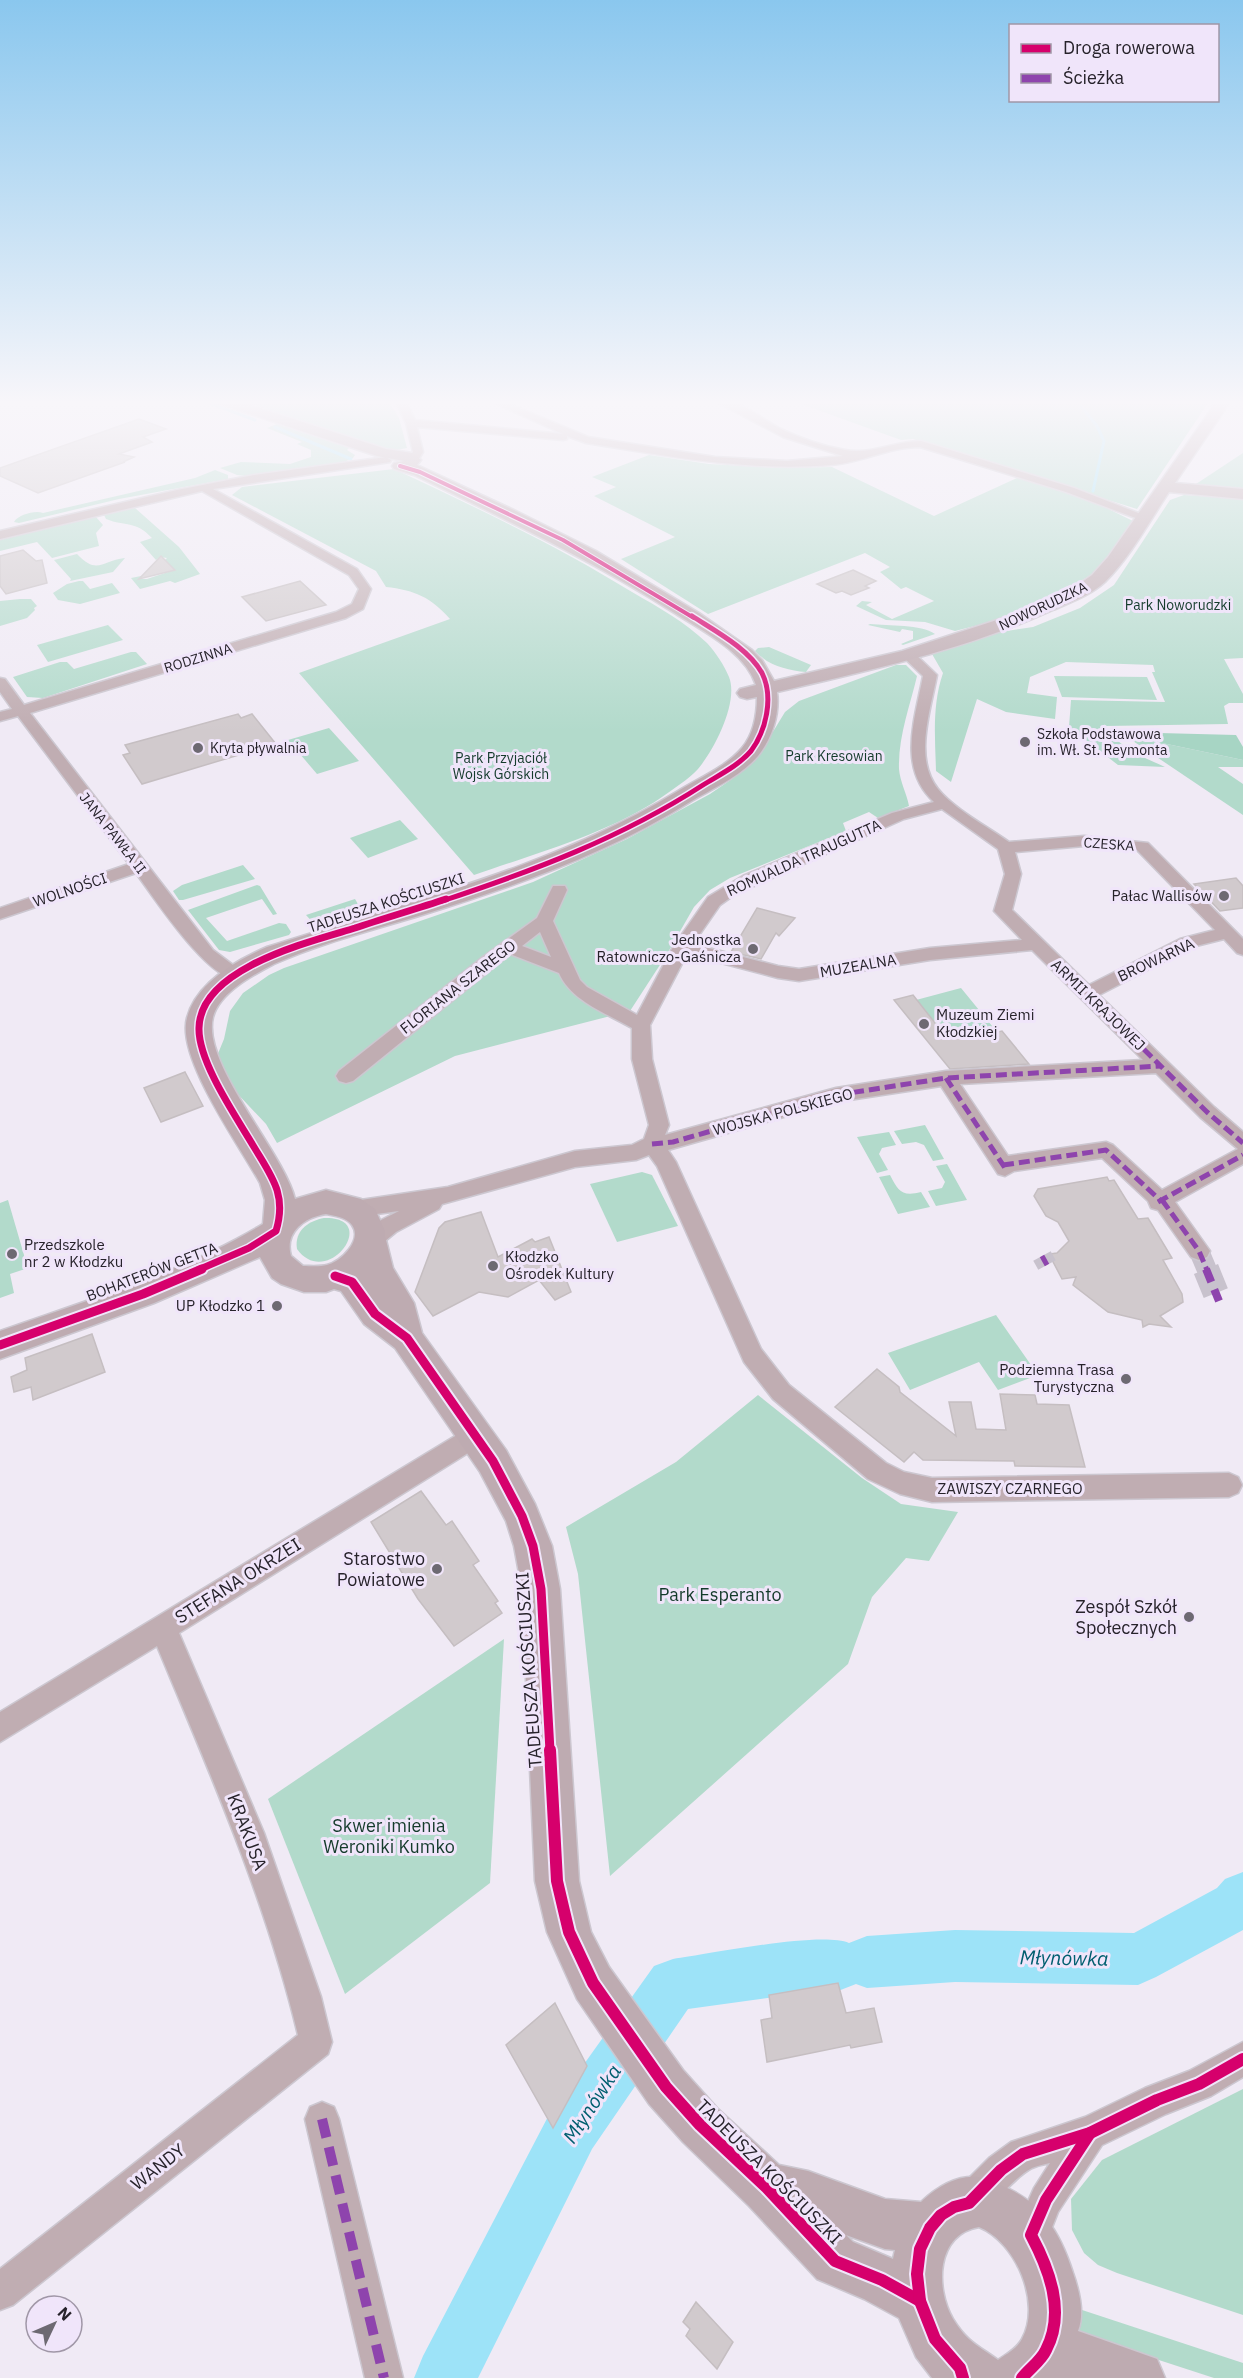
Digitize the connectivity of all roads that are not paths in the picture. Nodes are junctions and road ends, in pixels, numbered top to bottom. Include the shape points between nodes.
1 (98, 511) edge
2 (243, 511) edge
3 (504, 511) edge
4 (1126, 511) edge
5 (1150, 511) edge
6 (1145, 518) junction
7 (1, 532) edge
8 (701, 624) junction
9 (908, 655) junction
10 (753, 662) junction
11 (0, 682) edge
12 (810, 685) junction
13 (760, 693) junction
14 (20, 711) junction
15 (0, 717) edge
16 (749, 725) junction
17 (945, 804) junction
18 (1005, 847) junction
19 (139, 866) junction
20 (559, 890) dead end
21 (0, 914) edge
22 (544, 921) junction
23 (1227, 933) junction
24 (1035, 944) junction
25 (509, 947) junction
26 (682, 947) junction
27 (1243, 949) edge
28 (565, 969) junction
29 (235, 975) junction
30 (1087, 993) junction
31 (641, 1025) junction
32 (1161, 1066) junction
33 (346, 1076) dead end
34 (946, 1078) junction
35 (1241, 1142) edge
36 (652, 1144) junction
37 (278, 1188) junction
38 (448, 1195) junction
39 (1161, 1201) junction
40 (318, 1204) junction
41 (354, 1209) junction
42 (276, 1231) junction
43 (371, 1240) junction
44 (1199, 1251) tunnel mouth
45 (278, 1263) junction
46 (335, 1276) junction
47 (143, 1294) junction
48 (407, 1338) junction
49 (0, 1345) edge
50 (475, 1435) junction
51 (1229, 1485) dead end
52 (163, 1628) junction
53 (0, 1728) edge
54 (316, 2042) joint
55 (1243, 2059) edge
56 (322, 2119) dead end
57 (1090, 2133) junction
58 (767, 2188) junction
59 (949, 2215) junction
60 (1030, 2235) junction
61 (0, 2292) edge
62 (920, 2301) junction
63 (1001, 2372) edge
64 (384, 2378) edge
65 (1138, 2378) edge

1 - 7 street
2 - 14 street, RODZINNA via 353,572 365,589 358,606 341,615
3 - 8 street via 591,554
4 - 6 street
5 - 6 street, NOWORUDZKA
6 - 9 street, NOWORUDZKA via 1098,579 1084,589 1014,621
8 - 10 street
8 - 13 street via 738,667 745,681
9 - 12 street, NOWORUDZKA via 881,663 865,673
9 - 17 street via 930,675 918,739 919,765 930,790
10 - 12 street via 790,673
10 - 13 street via 762,673
11 - 14 street, JANA PAWŁA II
12 - 13 street, NOWORUDZKA via 790,697
12 - 16 street via 781,711
13 - 16 street, TADEUSZA KOŚCIUSZKI
14 - 15 street, RODZINNA
14 - 19 street, JANA PAWŁA II
16 - 29 street, TADEUSZA KOŚCIUSZKI via 743,759 655,815 523,873 276,953
17 - 18 street
17 - 26 street, ROMUALDA TRAUGUTTA via 898,816 728,891 714,901
18 - 23 street, CZESKA via 1084,841 1142,846
18 - 24 street, ARMII KRAJOWEJ via 1013,874 1003,911
19 - 21 street, WOLNOŚCI
19 - 29 street, JANA PAWŁA II via 207,954
20 - 22 street, FLORIANA SZAREGO
22 - 25 street, FLORIANA SZAREGO
22 - 28 street
23 - 27 street, CZESKA
23 - 30 street, BROWARNA via 1186,943
24 - 26 street, MUZEALNA via 930,954 810,975 788,974
24 - 30 street, ARMII KRAJOWEJ
25 - 28 street
25 - 33 street, FLORIANA SZAREGO
26 - 31 street, ROMUALDA TRAUGUTTA
28 - 31 street via 581,991
29 - 37 street, TADEUSZA KOŚCIUSZKI via 200,1016 200,1041 213,1075
30 - 32 street, ARMII KRAJOWEJ
31 - 36 street, ROMUALDA TRAUGUTTA via 642,1059 659,1125
32 - 34 street, WOJSKA POLSKIEGO
32 - 35 street, ARMII KRAJOWEJ
34 - 36 street, WOJSKA POLSKIEGO via 836,1095 673,1142
34 - 39 street via 1004,1167 1106,1150
35 - 39 street
36 - 38 street, WOJSKA POLSKIEGO via 636,1152 575,1159
36 - 51 street, ZAWISZY CZARNEGO via 666,1162 763,1371 781,1392 877,1471 900,1483 932,1490
37 - 40 street
37 - 42 street, TADEUSZA KOŚCIUSZKI via 282,1211
38 - 41 street, WOJSKA POLSKIEGO
38 - 43 street, WOJSKA POLSKIEGO via 388,1226
39 - 44 street
40 - 41 street via 338,1203
40 - 42 street via 291,1215
41 - 43 street via 369,1225
42 - 45 street via 273,1251
42 - 47 street, BOHATERÓW GETTA via 260,1243
43 - 46 street via 357,1264
43 - 48 street, TADEUSZA KOŚCIUSZKI via 378,1271 399,1303
45 - 46 street via 300,1278
45 - 47 street
46 - 48 street, TADEUSZA KOŚCIUSZKI via 352,1282 375,1314
47 - 49 street, BOHATERÓW GETTA
48 - 50 street, TADEUSZA KOŚCIUSZKI
50 - 52 street, STEFANA OKRZEI
50 - 58 street, TADEUSZA KOŚCIUSZKI via 509,1489 533,1546 542,1589 557,1881 569,1932 593,1983 666,2087
52 - 53 street, STEFANA OKRZEI
52 - 54 street, KRAKUSA via 249,1833 305,1997
54 - 61 street, WANDY
55 - 57 street via 1199,2084
56 - 64 street
57 - 59 street via 1023,2154
57 - 60 street via 1046,2200
58 - 59 street, TADEUSZA KOŚCIUSZKI via 808,2196 885,2224
58 - 62 street, TADEUSZA KOŚCIUSZKI via 835,2261
59 - 60 street via 990,2205 1012,2217
59 - 62 street via 921,2249
60 - 63 street via 1050,2276 1055,2300 1054,2325
62 - 63 street via 935,2339
63 - 65 street

